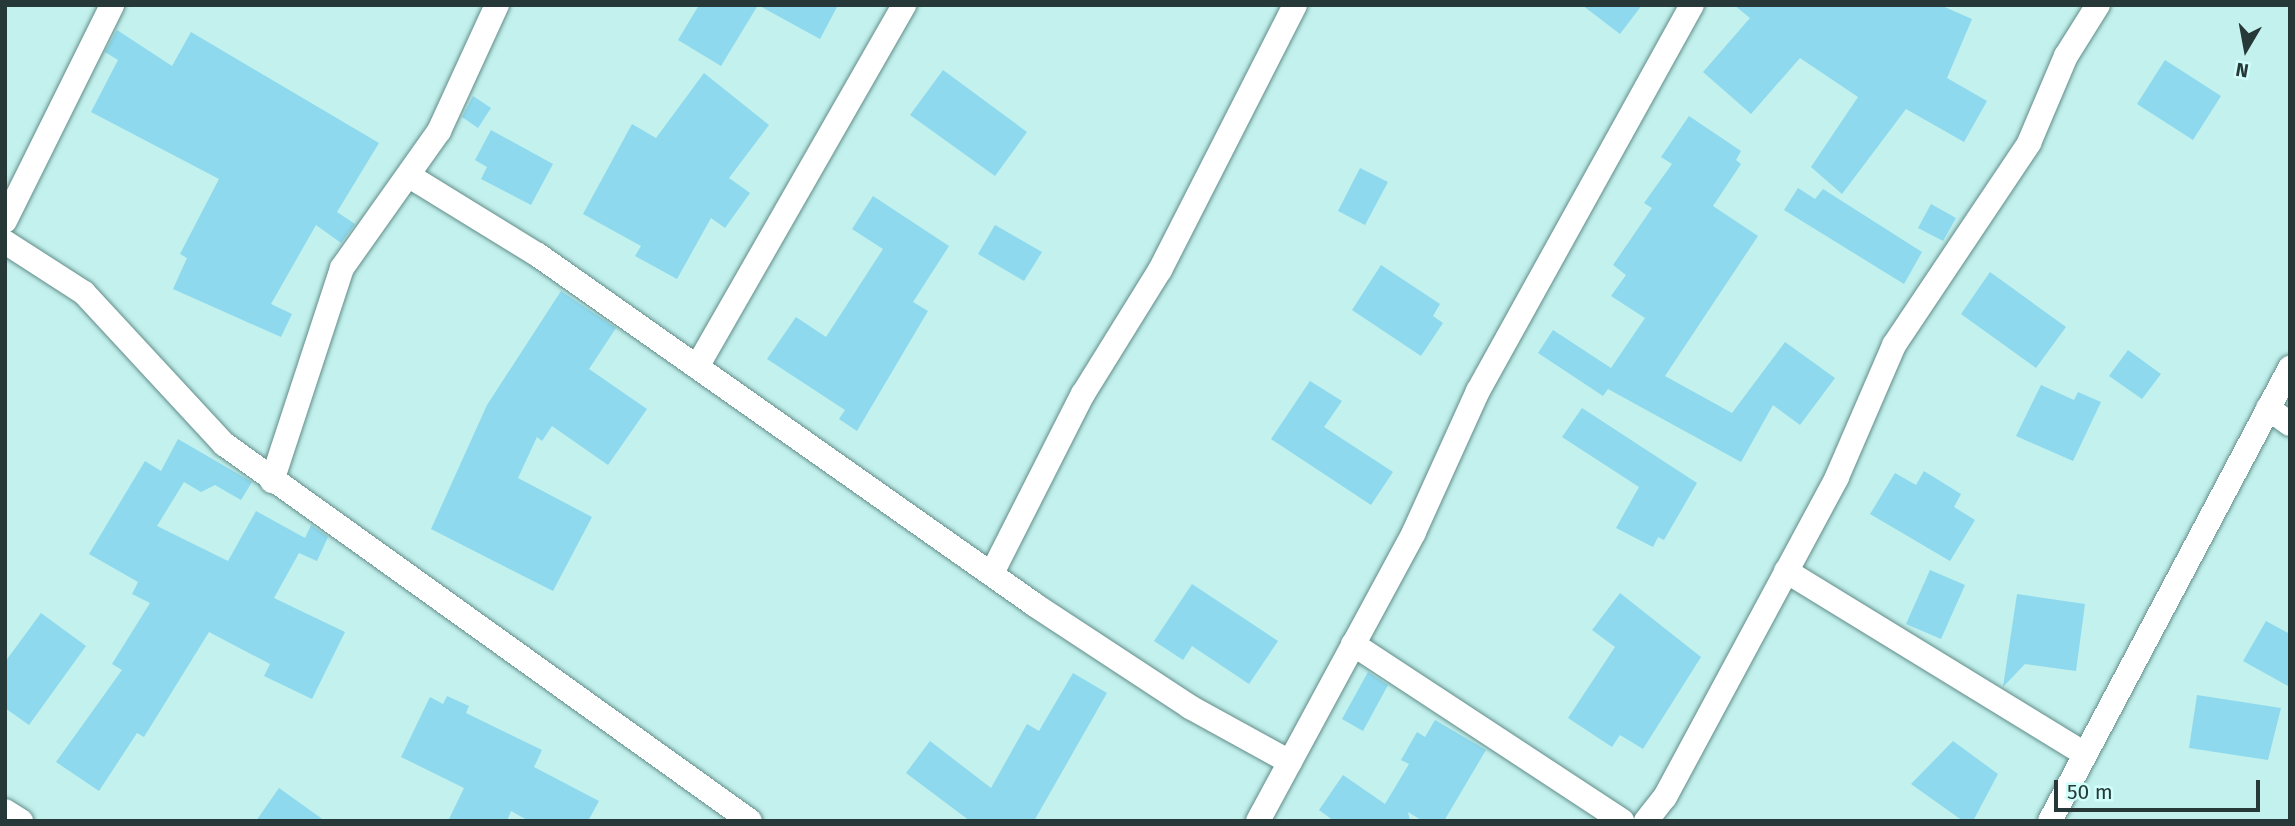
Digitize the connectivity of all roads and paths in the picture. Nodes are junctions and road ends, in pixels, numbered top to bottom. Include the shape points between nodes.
1 (112, 5) edge
2 (497, 5) edge
3 (904, 5) edge
4 (1296, 5) edge
5 (1692, 5) edge
6 (2098, 5) edge
7 (411, 177) junction
8 (5, 221) edge
9 (5, 243) edge
10 (698, 365) junction
11 (2290, 368) edge
12 (2268, 408) junction
13 (2290, 424) edge
14 (272, 481) junction
15 (1786, 571) junction
16 (992, 573) junction
17 (1353, 644) junction
18 (2083, 753) junction
19 (1290, 762) junction
20 (5, 811) edge
21 (21, 821) edge
22 (750, 821) edge
23 (1258, 821) edge
24 (1622, 821) edge
25 (1646, 821) edge
26 (2050, 821) edge

1 - 8 street
2 - 7 street
3 - 10 street
4 - 16 street via 1160,270 1083,394
5 - 17 street via 1479,391
6 - 15 street via 2066,56 2029,143 1894,345 1837,477
7 - 10 street
7 - 14 street via 342,268
9 - 14 street via 84,293 223,444
10 - 16 street
11 - 12 street
12 - 13 street
12 - 18 street
14 - 22 street
15 - 18 street
15 - 25 street via 1665,797
16 - 19 street via 1190,707
17 - 19 street
17 - 24 street
18 - 26 street
19 - 23 street
20 - 21 street

